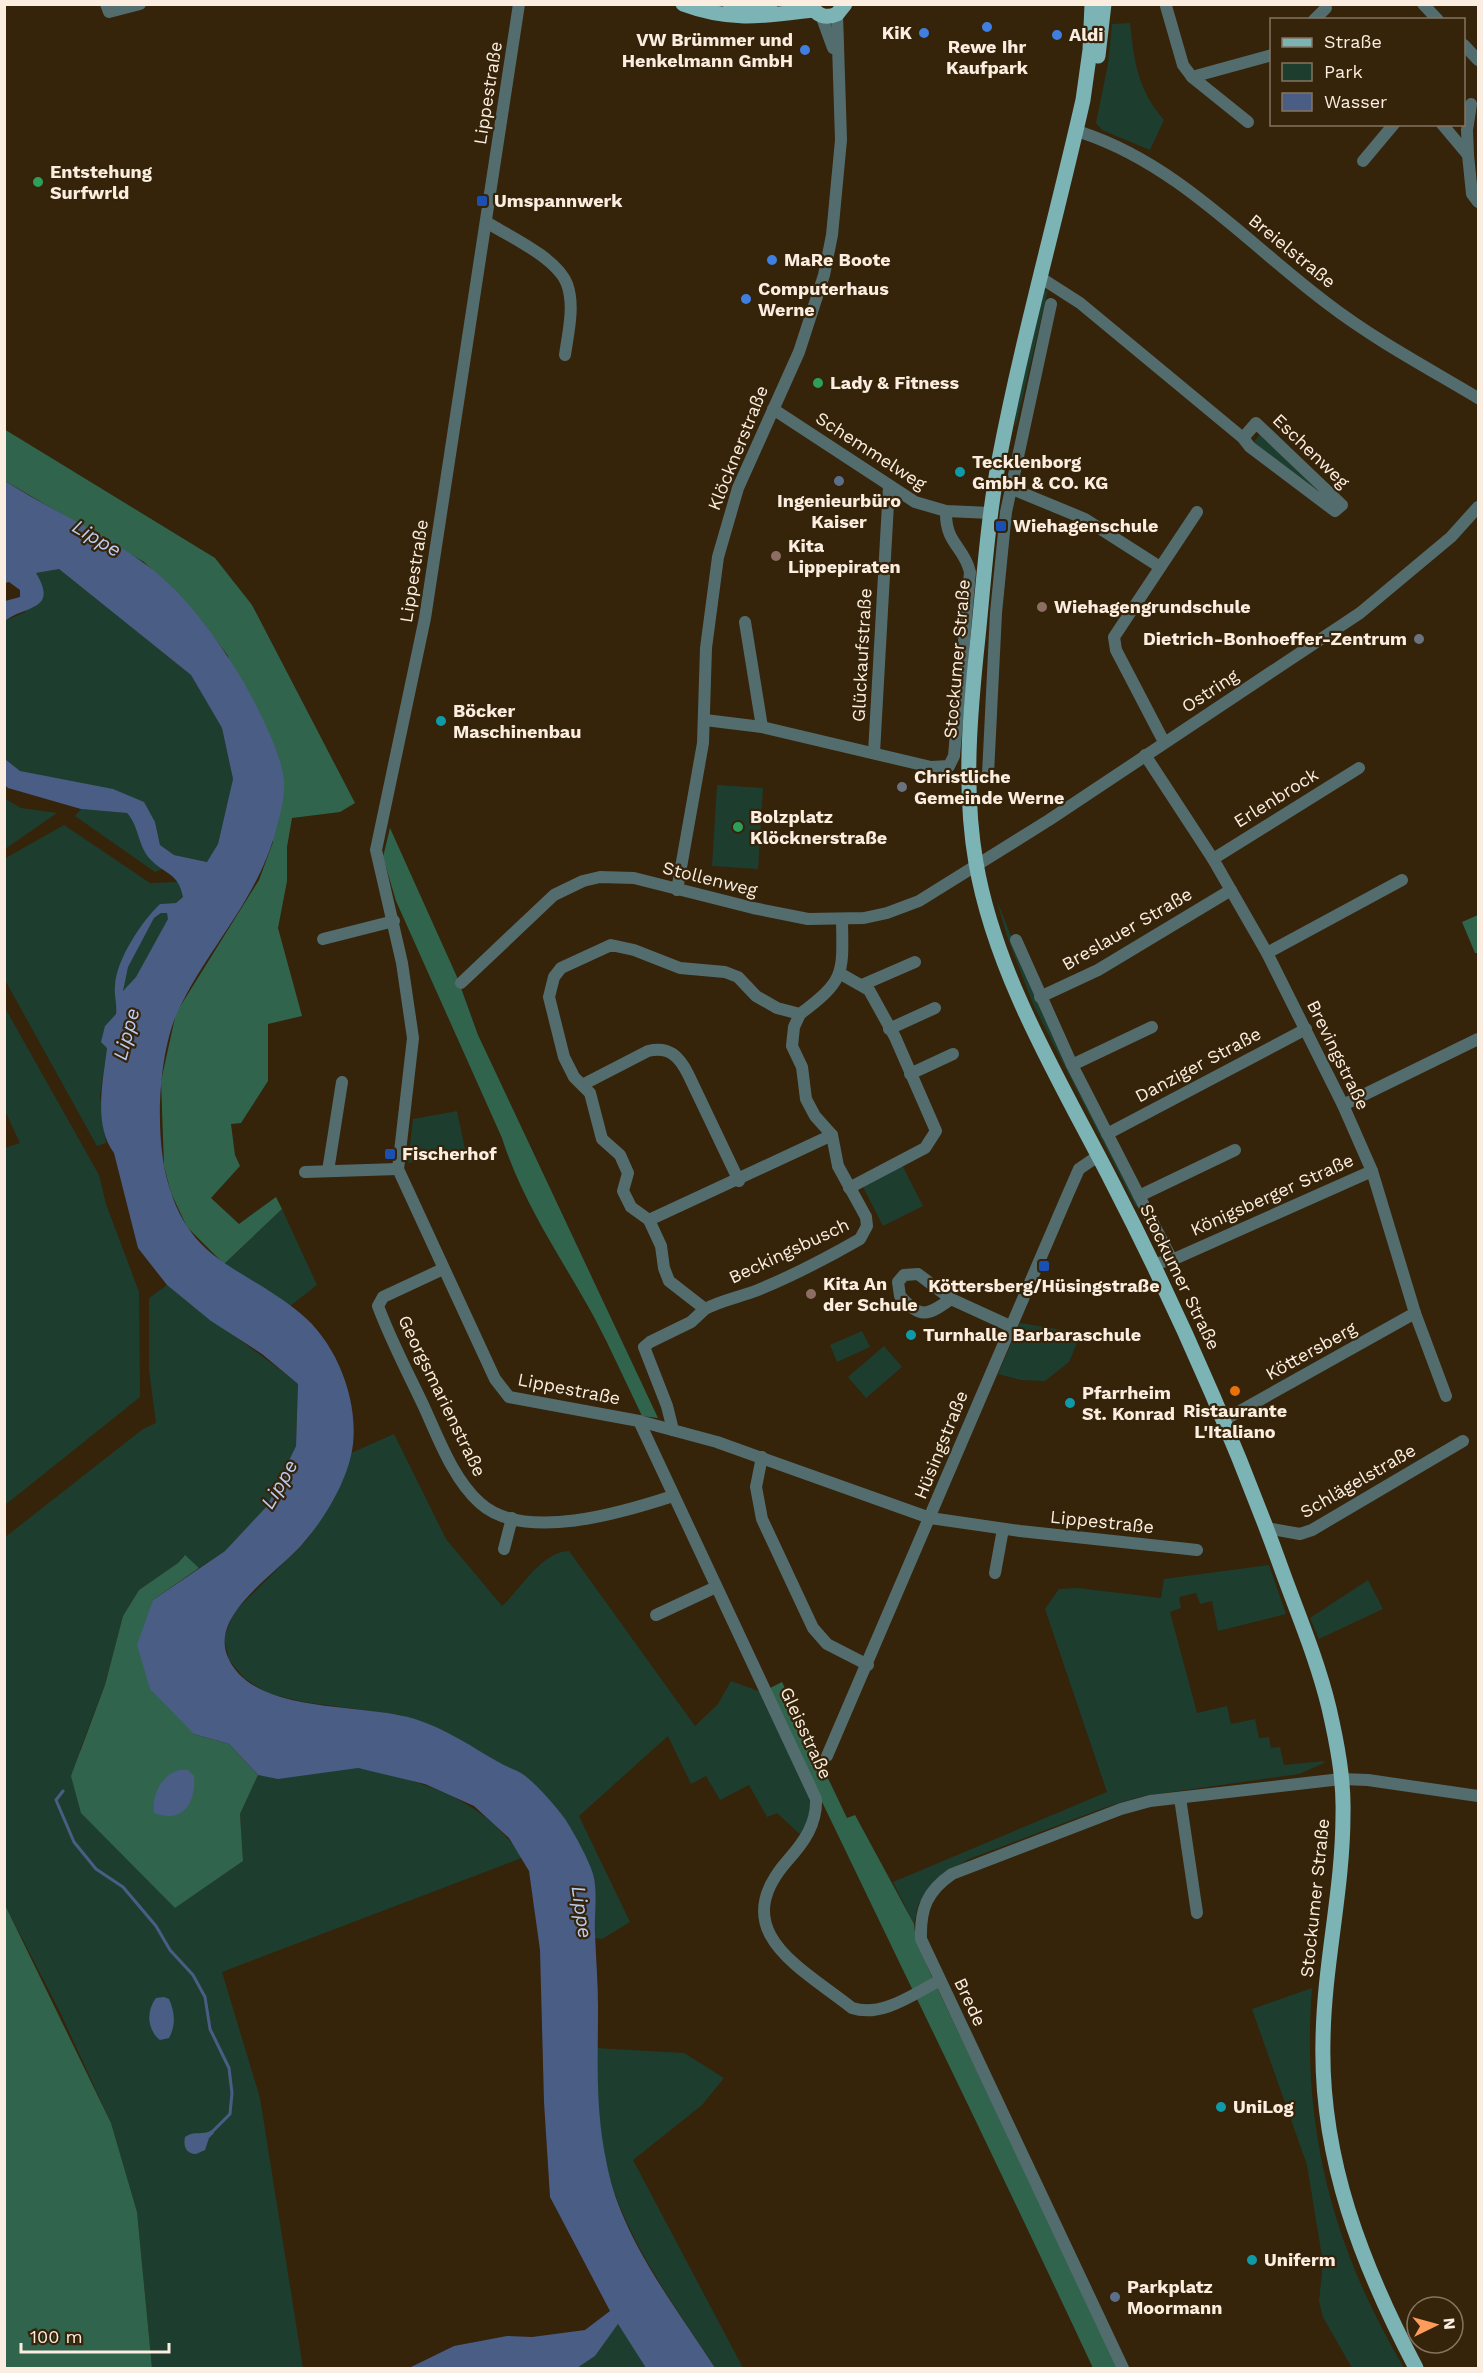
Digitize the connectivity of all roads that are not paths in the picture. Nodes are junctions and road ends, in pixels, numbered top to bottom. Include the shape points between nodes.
1 (106, 4) edge
2 (140, 4) edge
3 (519, 4) edge
4 (683, 4) edge
5 (730, 4) edge
6 (770, 4) edge
7 (1092, 4) edge
8 (1104, 4) edge
9 (1423, 4) edge
10 (1166, 6) dead end
11 (841, 9) edge
12 (815, 10) edge
13 (1436, 18) edge
14 (1465, 46) edge
15 (1270, 56) edge
16 (1479, 60) edge
17 (837, 61) junction
18 (1192, 77) junction
19 (1471, 104) edge
20 (1248, 122) dead end
21 (1392, 126) edge
22 (1444, 126) edge
23 (1083, 133) junction
24 (1468, 155) junction
25 (1363, 161) dead end
26 (1061, 200) junction
27 (1479, 202) edge
28 (486, 222) junction
29 (1041, 278) junction
30 (1051, 304) dead end
31 (565, 355) dead end
32 (1479, 398) edge
33 (773, 409) junction
34 (1243, 438) junction
35 (889, 486) junction
36 (1010, 488) junction
37 (1479, 507) edge
38 (946, 511) junction
39 (1197, 512) dead end
40 (991, 513) junction
41 (1160, 567) junction
42 (745, 622) dead end
43 (705, 720) junction
44 (762, 727) junction
45 (1164, 742) junction
46 (874, 753) junction
47 (1145, 754) junction
48 (1359, 768) dead end
49 (988, 774) dead end
50 (1213, 859) junction
51 (976, 866) junction
52 (1402, 880) dead end
53 (677, 890) junction
54 (1231, 891) junction
55 (842, 920) junction
56 (394, 921) junction
57 (323, 939) dead end
58 (1016, 940) dead end
59 (1267, 953) junction
60 (915, 962) dead end
61 (841, 974) junction
62 (461, 983) dead end
63 (862, 985) junction
64 (1040, 997) junction
65 (935, 1008) dead end
66 (800, 1014) junction
67 (1152, 1027) dead end
68 (889, 1029) junction
69 (1306, 1029) junction
70 (1479, 1039) edge
71 (953, 1054) dead end
72 (1072, 1065) junction
73 (910, 1074) junction
74 (342, 1082) dead end
75 (584, 1084) junction
76 (1343, 1105) junction
77 (1107, 1134) junction
78 (832, 1135) junction
79 (1235, 1150) dead end
80 (1098, 1156) junction
81 (398, 1169) junction
82 (328, 1171) junction
83 (1372, 1171) junction
84 (305, 1172) dead end
85 (739, 1181) junction
86 (849, 1188) junction
87 (1139, 1196) junction
88 (649, 1221) junction
89 (1172, 1260) junction
90 (1153, 1264) junction
91 (443, 1269) junction
92 (951, 1299) dead end
93 (705, 1309) junction
94 (1415, 1313) junction
95 (1010, 1326) junction
96 (1446, 1396) dead end
97 (639, 1420) junction
98 (1224, 1420) junction
99 (673, 1430) junction
100 (1463, 1441) dead end
101 (762, 1457) junction
102 (673, 1496) junction
103 (512, 1518) junction
104 (930, 1518) junction
105 (1266, 1528) junction
106 (1003, 1529) junction
107 (504, 1549) dead end
108 (1197, 1550) dead end
109 (995, 1573) dead end
110 (716, 1587) junction
111 (656, 1615) dead end
112 (868, 1665) junction
113 (827, 1756) dead end
114 (1341, 1779) junction
115 (1479, 1796) edge
116 (1180, 1798) junction
117 (1197, 1912) dead end
118 (939, 1981) junction
119 (1123, 2368) edge
120 (1416, 2368) edge

1 - 2 street via 109,12
3 - 28 street, Lippestraße
4 - 12 main road via 745,17
5 - 6 main road
7 - 26 main road, Stockumer Straße via 1083,100
8 - 23 main road, Stockumer Straße
9 - 13 street
10 - 18 street via 1183,65
11 - 12 main road
11 - 17 street, Klöcknerstraße
12 - 17 street, Klöcknerstraße
14 - 16 street
15 - 18 street
17 - 33 street, Klöcknerstraße via 841,140 832,235 824,275 799,352
18 - 20 street
19 - 24 street
21 - 25 street
22 - 24 street
23 - 26 main road, Stockumer Straße
23 - 32 street, Breielstraße via 1130,153 1171,178 1328,305
24 - 27 street via 1471,188
26 - 29 main road, Stockumer Straße
28 - 31 street via 543,257 562,275 571,312
28 - 56 street, Lippestraße via 425,618 376,850
29 - 34 street, Eschenweg via 1080,303
29 - 40 main road, Stockumer Straße via 1013,393
30 - 36 street, Stockumer Straße
33 - 35 street, Schemmelweg
33 - 43 street, Klöcknerstraße via 738,488 718,557 706,648
34 - 34 street, Eschenweg via 1257,423 1342,505 1335,512
35 - 38 street, Schemmelweg via 927,507
35 - 46 street, Glückaufstraße
36 - 41 street via 1084,519
36 - 49 street, Stockumer Straße via 997,591
37 - 45 street, Ostring via 1451,537 1360,613
38 - 40 street, Schemmelweg
38 - 46 street, Stockumer Straße via 947,533 970,572 953,761 938,768
39 - 41 street
40 - 51 main road, Stockumer Straße via 969,730 970,812
41 - 45 street via 1114,637 1114,644
42 - 44 street
43 - 44 street
43 - 53 street, Klöcknerstraße via 700,769
44 - 46 street
45 - 47 street, Ostring
47 - 50 street, Brevingstraße
47 - 51 street, Ostring
48 - 50 street, Erlenbrock
50 - 54 street, Brevingstraße
51 - 55 street, Stollenweg via 912,904 887,913
51 - 80 main road, Stockumer Straße via 994,928 1030,1022
52 - 59 street
53 - 55 street, Stollenweg via 781,915
53 - 62 street, Stollenweg via 612,876 568,887 539,908
54 - 59 street, Brevingstraße
54 - 64 street, Breslauer Straße via 1098,970
55 - 61 street
56 - 57 street
56 - 81 street, Lippestraße via 413,1038
58 - 64 street, Stockumer Straße
59 - 69 street, Brevingstraße
60 - 63 street
61 - 63 street
61 - 66 street via 820,999
63 - 68 street via 869,990
64 - 72 street, Stockumer Straße
65 - 68 street
66 - 75 street via 777,1008 756,996 738,977 725,972 680,968 610,945 561,968 549,988 564,1057 574,1077
66 - 78 street via 792,1046 805,1078 806,1099 814,1116
67 - 72 street
68 - 73 street
69 - 76 street, Brevingstraße
69 - 77 street, Danziger Straße
70 - 76 street
71 - 73 street
72 - 77 street, Stockumer Straße
73 - 86 street via 935,1124 934,1137 925,1148
74 - 82 street
75 - 85 street via 648,1051 672,1052 680,1058
75 - 88 street via 597,1110 602,1139 620,1155 628,1173 623,1191 631,1208
76 - 83 street, Brevingstraße
77 - 87 street, Stockumer Straße
78 - 85 street
78 - 86 street, Beckingsbusch via 838,1166
79 - 87 street, Stockumer Straße
80 - 90 main road, Stockumer Straße
80 - 95 street, Hüsingstraße via 1079,1169
81 - 82 street
81 - 91 street, Lippestraße
82 - 84 street
83 - 89 street, Königsberger Straße
83 - 94 street, Brevingstraße
85 - 88 street
86 - 93 street, Beckingsbusch via 866,1217 867,1226 860,1239 762,1288
87 - 89 street, Stockumer Straße
88 - 93 street via 661,1246 669,1281
89 - 90 street, Königsberger Straße
90 - 98 main road, Stockumer Straße
91 - 97 street, Lippestraße via 503,1394 523,1401
91 - 103 street, Georgsmarienstraße via 383,1297 378,1306 433,1427 465,1486 489,1510
92 - 95 street
93 - 99 street, Beckingsbusch via 691,1322 644,1347
94 - 96 street, Brevingstraße
94 - 98 street, Köttersberg
95 - 104 street, Hüsingstraße
97 - 99 street, Lippestraße
97 - 102 street, Gleisstraße
98 - 105 main road, Stockumer Straße
99 - 101 street, Lippestraße
100 - 105 street, Schlägelstraße via 1312,1530 1300,1534
101 - 104 street, Lippestraße
101 - 112 street via 756,1487 762,1519 813,1628 827,1644
102 - 103 street, Georgsmarienstraße via 577,1521
102 - 110 street, Gleisstraße
103 - 107 street
104 - 106 street, Lippestraße
104 - 112 street, Hüsingstraße
105 - 114 main road, Stockumer Straße via 1324,1688
106 - 108 street, Lippestraße
106 - 109 street
110 - 111 street
110 - 118 street, Gleisstraße via 816,1799 809,1831 766,1894 762,1909 768,1932 785,1955 852,2008 864,2012 889,2006
112 - 113 street, Hüsingstraße
114 - 115 street, Brede
114 - 116 street, Brede
114 - 120 main road, Stockumer Straße via 1342,1849 1323,2036 1325,2111 1340,2190 1355,2235
116 - 117 street
116 - 118 street, Brede via 1121,1809 952,1874 937,1884 920,1920 921,1939
118 - 119 street, Brede

